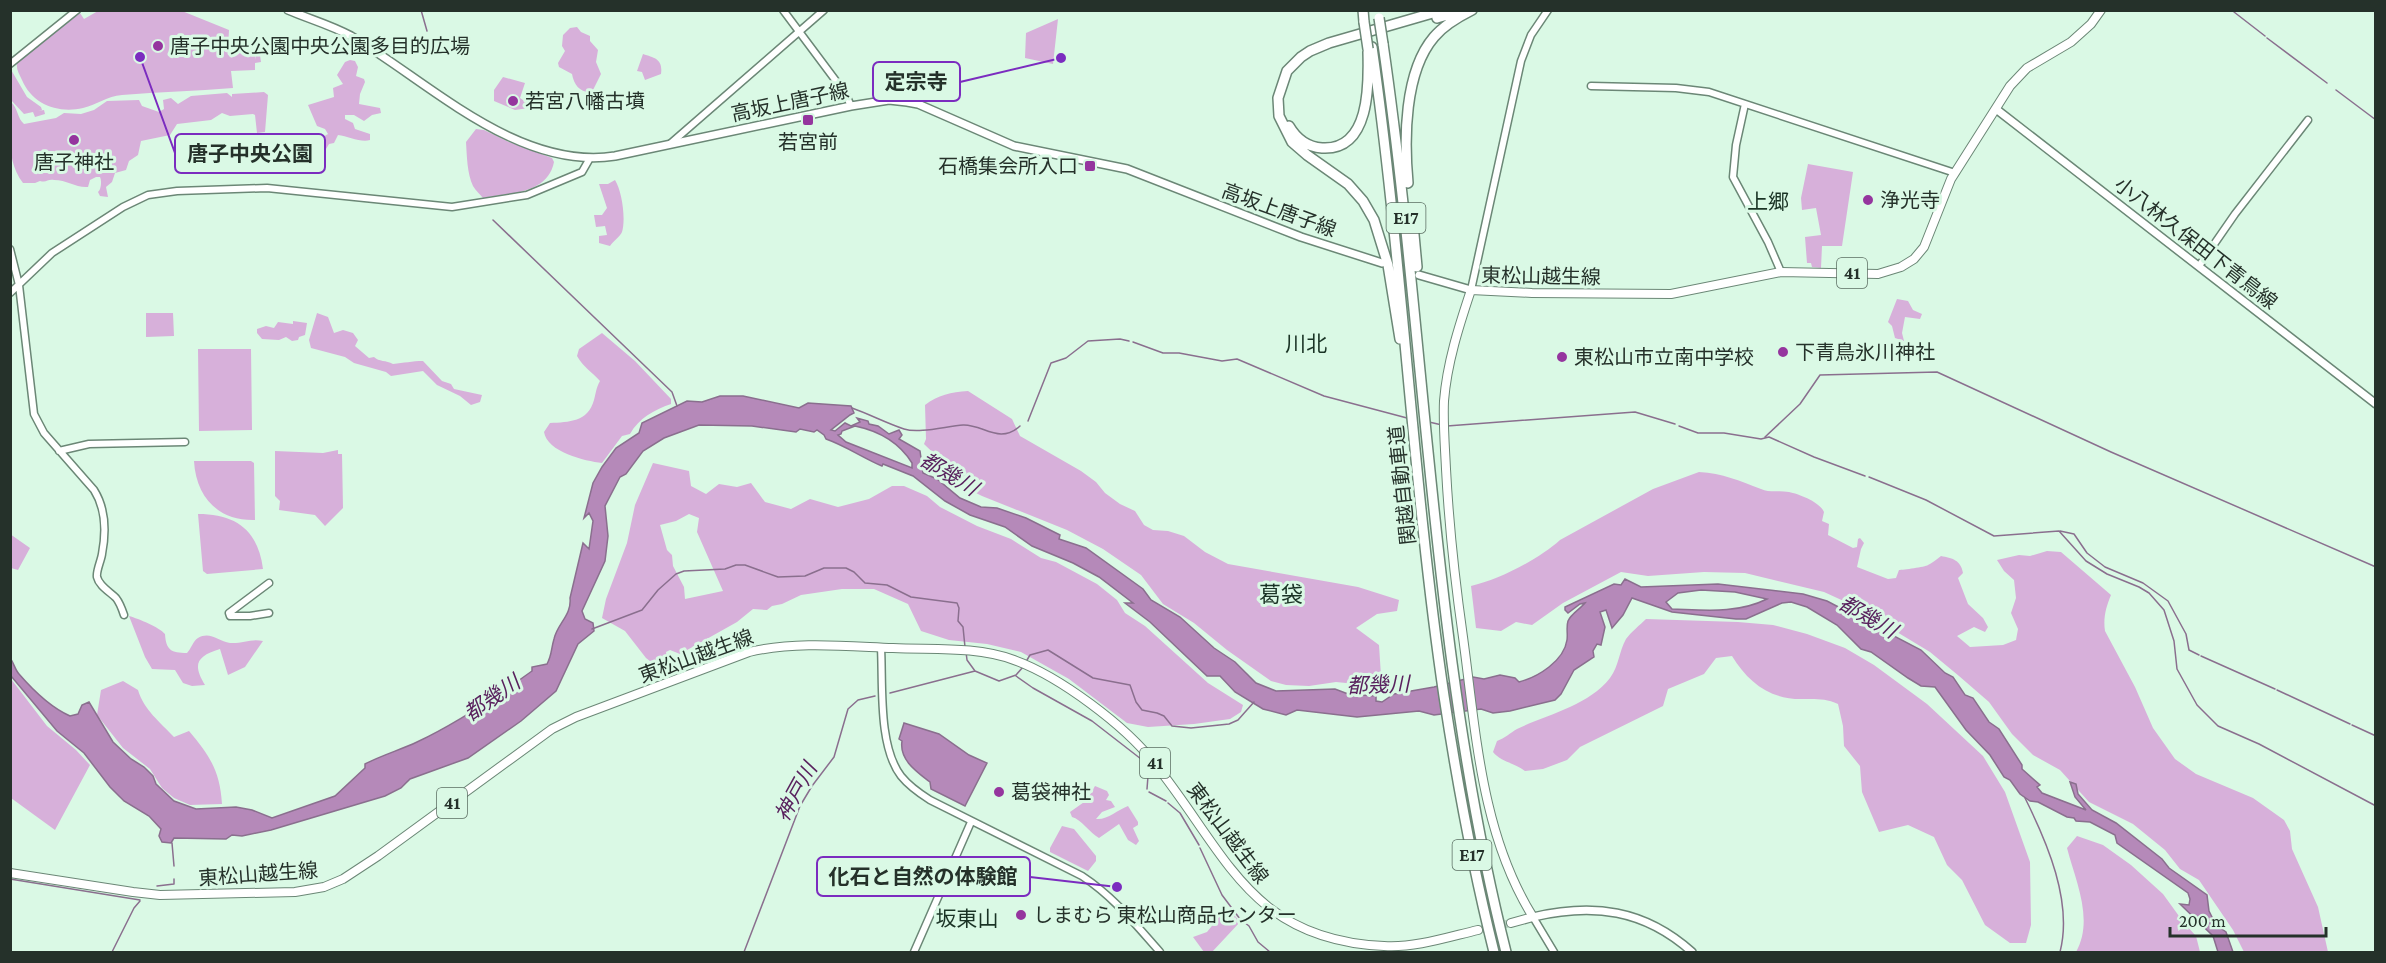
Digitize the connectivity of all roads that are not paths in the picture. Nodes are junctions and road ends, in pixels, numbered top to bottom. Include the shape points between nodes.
1 (77, 10) edge
2 (288, 10) edge
3 (783, 10) edge
4 (824, 10) edge
5 (1364, 10) edge
6 (1443, 10) edge
7 (1464, 10) edge
8 (1472, 10) edge
9 (1548, 10) edge
10 (2101, 10) edge
11 (1379, 14) edge
12 (800, 32) junction
13 (1370, 48) junction
14 (10, 64) edge
15 (1591, 86) dead end
16 (1745, 104) junction
17 (851, 106) junction
18 (1996, 109) junction
19 (2308, 120) dead end
20 (670, 144) junction
21 (590, 158) junction
22 (1954, 173) junction
23 (10, 249) edge
24 (1382, 263) dead end
25 (2199, 266) junction
26 (1781, 272) junction
27 (1419, 275) dead end
28 (19, 285) junction
29 (1471, 290) junction
30 (10, 293) edge
31 (1418, 334) junction
32 (1410, 392) junction
33 (2376, 404) edge
34 (184, 442) dead end
35 (60, 451) junction
36 (269, 583) dead end
37 (269, 613) dead end
38 (124, 615) dead end
39 (881, 648) junction
40 (971, 822) junction
41 (10, 873) edge
42 (1533, 917) junction
43 (1511, 923) tunnel mouth
44 (1478, 930) tunnel mouth
45 (1386, 950) edge
46 (914, 952) edge
47 (1160, 952) edge
48 (1494, 952) edge
49 (1506, 952) edge
50 (1554, 952) edge
51 (1692, 952) edge

1 - 14 street
2 - 21 main road, 高坂上唐子線 via 346,33 504,134 548,150
3 - 12 street
4 - 12 street
5 - 13 highway, 関越自動車道 / E17, bridge
6 - 32 highway via 1310,51 1287,71 1278,98 1279,116 1292,142 1348,184 1374,220 1388,265
7 - 13 highway via 1318,53 1300,65 1288,81 1283,99 1289,127 1301,141 1326,149 1343,144 1354,133 1366,100
8 - 31 highway via 1443,28 1428,46 1416,73 1408,112 1406,154 1417,267
9 - 29 street via 1531,35 1521,61
10 - 18 main road, 東松山越生線 / 41 via 2071,42 2027,68
11 - 31 highway, 関越自動車道 / E17, bridge
12 - 17 street
12 - 20 street
13 - 32 highway, 関越自動車道 / E17 via 1391,188
15 - 16 street via 1691,89
16 - 22 street
16 - 26 street via 1736,145 1734,180
17 - 20 main road, 高坂上唐子線
17 - 24 main road, 高坂上唐子線 via 889,100 918,104 1017,148 1127,169 1282,231
18 - 22 main road, 東松山越生線 / 41
18 - 25 main road, 小八林久保田下青鳥線
19 - 25 street
20 - 21 main road, 高坂上唐子線
21 - 28 street via 582,172 527,195 452,207 267,188 148,195 132,201 51,253
22 - 26 main road, 東松山越生線 / 41 via 1924,248 1902,267 1878,274
23 - 28 street
25 - 33 main road, 小八林久保田下青鳥線
26 - 29 main road, 東松山越生線 / 41 via 1671,294
27 - 29 main road
28 - 30 street
28 - 35 street via 34,414
29 - 42 main road, 東松山越生線 via 1454,345 1444,404 1452,560 1479,759 1491,815 1513,881
31 - 49 highway, 関越自動車道 / E17 via 1455,694
32 - 48 highway, 関越自動車道 / E17 via 1453,757
34 - 35 street via 89,444
35 - 38 street via 103,510 103,548 97,575 119,602
36 - 37 street via 229,613 244,617
39 - 40 street via 887,744 897,770 911,787
39 - 41 main road, 東松山越生線 / 41 via 790,645 760,649 576,717 534,741 356,871 319,889 160,895
39 - 45 main road, 東松山越生線 / 41 via 986,652 1050,676 1149,756 1257,899 1286,919 1327,938
40 - 46 street
40 - 47 street via 1082,876 1123,909
42 - 43 main road
42 - 50 street
42 - 51 main road via 1582,909 1621,913 1665,932
44 - 45 main road, 東松山越生線 / 41

